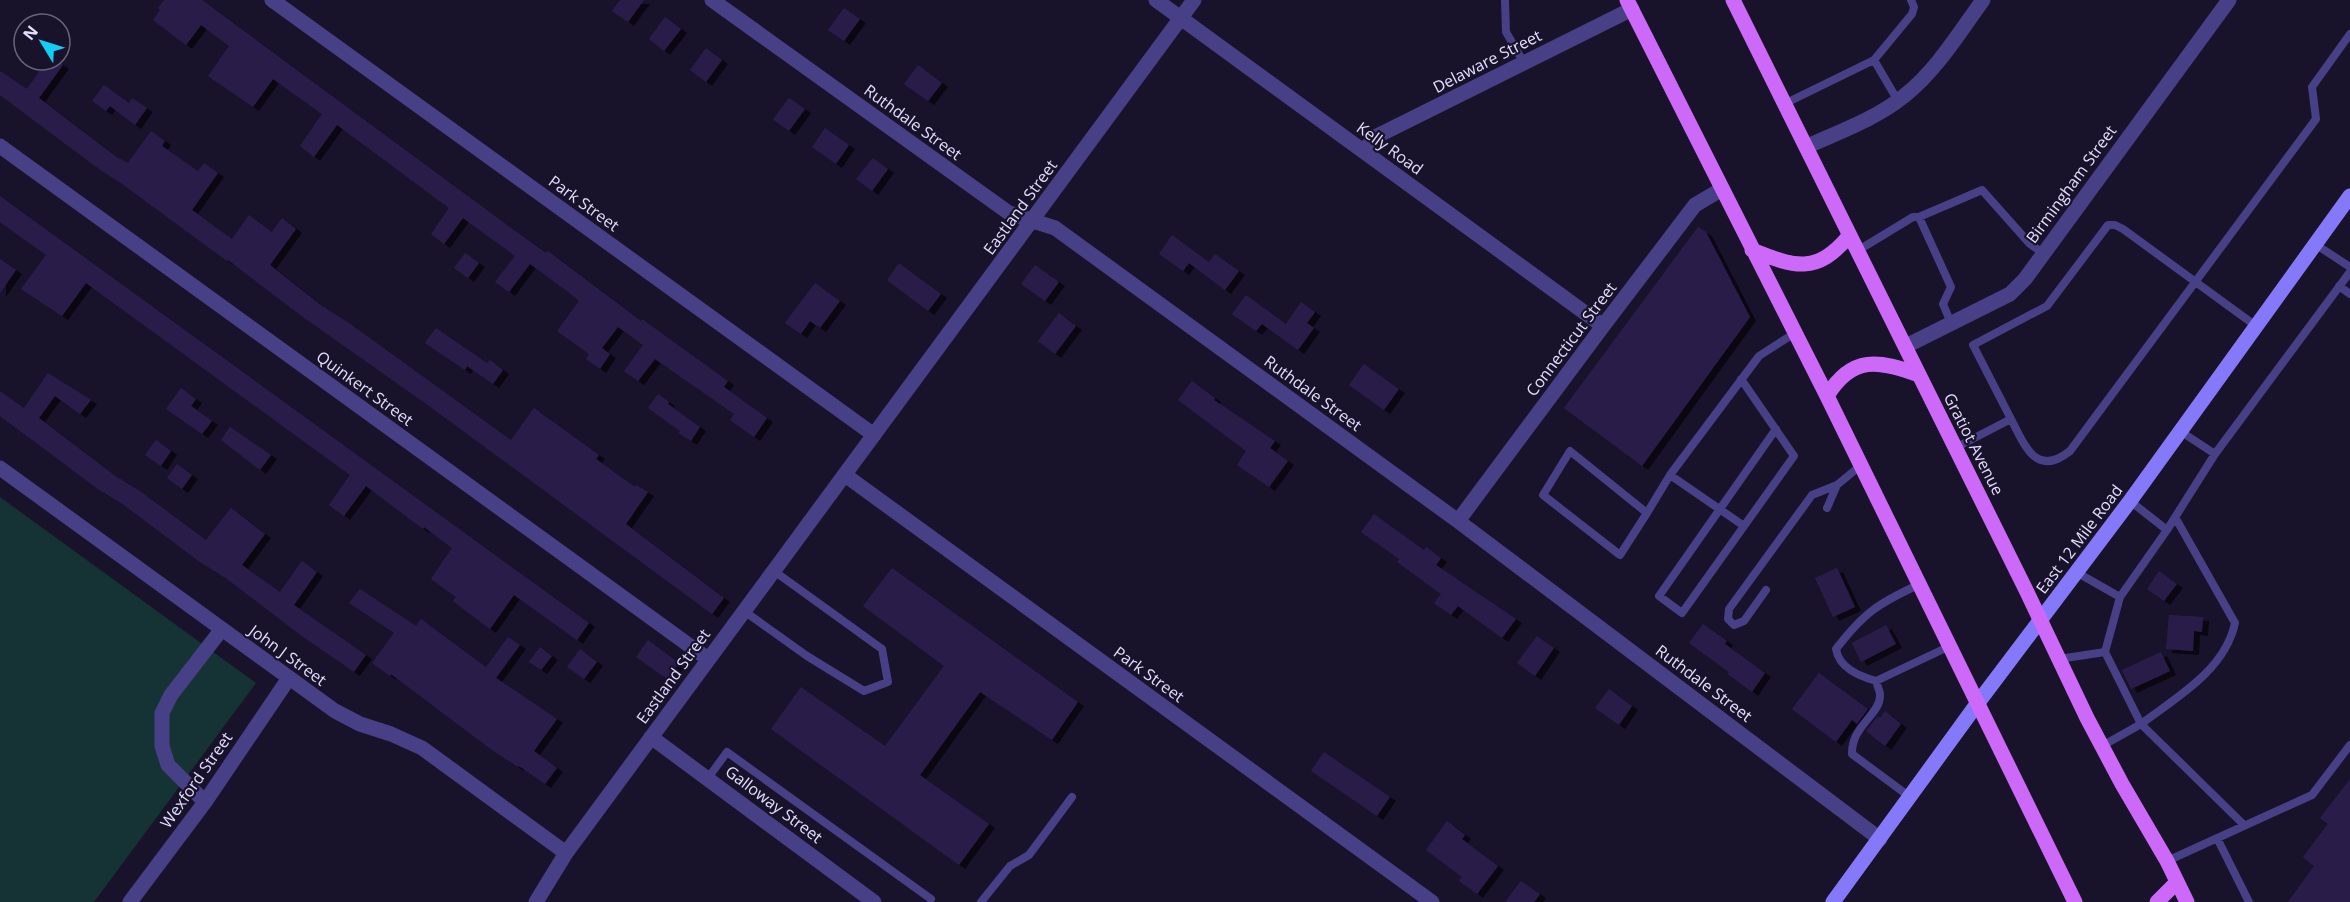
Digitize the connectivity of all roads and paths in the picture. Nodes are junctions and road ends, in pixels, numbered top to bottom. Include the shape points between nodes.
1 (272, 0) edge
2 (712, 0) edge
3 (1156, 0) edge
4 (1194, 0) edge
5 (1505, 0) edge
6 (1733, 0) edge
7 (1911, 0) edge
8 (1983, 0) edge
9 (2229, 0) edge
10 (1629, 4) edge
11 (1181, 18) junction
12 (2350, 34) edge
13 (1874, 60) junction
14 (1524, 63) junction
15 (1898, 100) junction
16 (1784, 104) junction
17 (0, 146) edge
18 (1806, 147) junction
19 (1364, 151) junction
20 (1722, 189) junction
21 (2350, 196) edge
22 (1919, 217) junction
23 (1032, 221) junction
24 (1849, 236) junction
25 (2315, 244) junction
26 (1752, 250) junction
27 (1857, 251) junction
28 (2043, 254) junction
29 (2350, 267) edge
30 (2350, 272) edge
31 (2195, 283) junction
32 (2339, 286) junction
33 (2350, 294) edge
34 (1951, 323) junction
35 (1603, 326) junction
36 (2256, 326) junction
37 (1795, 333) junction
38 (1906, 346) junction
39 (1919, 375) junction
40 (1741, 379) junction
41 (1827, 396) junction
42 (2011, 419) junction
43 (1776, 429) junction
44 (2180, 431) junction
45 (874, 435) junction
46 (1955, 447) junction
47 (2215, 454) junction
48 (1860, 466) junction
49 (0, 468) edge
50 (845, 475) junction
51 (1670, 475) junction
52 (1837, 485) junction
53 (2130, 501) junction
54 (1827, 508) dead end
55 (1719, 509) junction
56 (1647, 513) junction
57 (2175, 517) junction
58 (1458, 521) junction
59 (1744, 526) junction
60 (2167, 530) junction
61 (774, 571) junction
62 (2076, 572) junction
63 (1918, 585) junction
64 (1766, 590) dead end
65 (2120, 597) junction
66 (744, 611) junction
67 (2041, 621) junction
68 (222, 629) junction
69 (1948, 647) junction
70 (2106, 652) junction
71 (708, 659) junction
72 (2059, 659) junction
73 (289, 678) junction
74 (1876, 681) junction
75 (1977, 704) junction
76 (2141, 724) junction
77 (651, 737) junction
78 (2350, 745) edge
79 (2102, 746) junction
80 (708, 778) junction
81 (1910, 796) junction
82 (1072, 797) dead end
83 (205, 802) junction
84 (2244, 825) junction
85 (2217, 838) junction
86 (1880, 839) junction
87 (566, 853) junction
88 (2167, 861) junction
89 (2177, 882) junction
90 (932, 901) edge
91 (2073, 901) edge
92 (130, 902) edge
93 (536, 902) edge
94 (874, 902) edge
95 (981, 902) edge
96 (1432, 902) edge
97 (1833, 902) edge
98 (2157, 902) edge
99 (2187, 902) edge
100 (2249, 902) edge

1 - 45 street, Park Street
2 - 23 street, Ruthdale Street via 1009,213
3 - 11 street, Kelly Road
4 - 11 street, Eastland Street
5 - 14 lane via 1506,32
6 - 16 main road, Gratiot Avenue
7 - 13 lane via 1912,14
8 - 15 street via 1922,80
9 - 28 street, Birmingham Street
10 - 14 street, Delaware Street
10 - 20 main road
11 - 19 street, Kelly Road
11 - 23 street, Eastland Street
12 - 31 lane via 2312,87 2316,119
13 - 15 lane
13 - 16 lane
14 - 19 street, Delaware Street via 1375,137
15 - 18 street
16 - 18 main road, Gratiot Avenue
17 - 71 street, Quinkert Street
18 - 24 main road, Gratiot Avenue
19 - 35 street, Kelly Road
20 - 26 main road
20 - 35 street, Connecticut Street via 1695,205
21 - 25 main road, East 12 Mile Road
22 - 27 lane
22 - 28 lane via 1982,190
22 - 34 lane via 1951,287 1942,304
23 - 45 street, Eastland Street
23 - 58 street, Ruthdale Street via 1055,228
24 - 26 main road via 1827,258 1814,263 1780,261
24 - 27 main road, Gratiot Avenue
25 - 29 lane
25 - 36 main road, East 12 Mile Road
26 - 37 main road
27 - 38 main road, Gratiot Avenue
28 - 34 street, Birmingham Street via 2010,294
30 - 32 lane
31 - 36 lane
31 - 42 lane via 2061,459 2050,462 2033,456
31 - 42 lane via 2123,229 2108,225 2047,306 1973,345
32 - 33 lane
32 - 47 lane
34 - 38 street, Birmingham Street
35 - 58 street, Connecticut Street
36 - 44 main road, East 12 Mile Road
37 - 40 lane via 1759,356
37 - 41 main road
38 - 39 main road, Gratiot Avenue
39 - 41 main road via 1894,366 1860,365 1846,372
39 - 46 main road, Gratiot Avenue
40 - 43 lane
40 - 51 lane
41 - 48 main road
42 - 46 lane
43 - 55 lane
43 - 59 lane via 1794,456
44 - 47 lane
44 - 53 main road, East 12 Mile Road
45 - 50 street, Eastland Street
46 - 67 main road, Gratiot Avenue
47 - 57 lane
48 - 52 lane
48 - 63 main road
49 - 68 street, John J Street
50 - 61 street, Eastland Street
50 - 96 street, Park Street
51 - 55 lane
51 - 56 lane
52 - 54 lane
52 - 64 lane via 1812,495 1729,609 1728,619 1734,625 1744,621
53 - 60 lane
53 - 62 main road, East 12 Mile Road
55 - 59 lane
55 - 59 lane via 1659,596 1682,613
56 - 56 lane via 1570,451 1543,495 1620,555
57 - 60 lane
57 - 76 lane via 2235,623 2232,640 2205,675
58 - 86 street, Ruthdale Street
60 - 65 lane
61 - 66 street, Eastland Street
61 - 66 lane via 882,649 888,682 864,692
62 - 65 lane
62 - 67 main road, East 12 Mile Road
63 - 69 main road
63 - 74 lane via 1884,600 1858,621 1836,649 1838,657 1855,674
65 - 70 lane
66 - 71 street, Eastland Street
67 - 72 main road, Gratiot Avenue
67 - 75 main road, East 12 Mile Road
68 - 73 street, John J Street
68 - 83 street via 171,695 162,713 162,746 168,765
69 - 74 lane
69 - 75 main road
70 - 72 lane
70 - 76 lane
71 - 77 street, Eastland Street
72 - 79 main road, Gratiot Avenue
73 - 83 street, Wexford Street
73 - 87 street, John J Street via 347,718 422,748
74 - 81 lane via 1880,695 1877,705 1852,743 1852,754
75 - 81 main road, East 12 Mile Road
75 - 91 main road
76 - 79 lane
76 - 84 lane
77 - 80 street, Galloway Street
77 - 87 street, Eastland Street
78 - 84 lane via 2312,795
79 - 88 main road, Gratiot Avenue
80 - 90 lane via 727,752
80 - 94 street, Galloway Street
81 - 86 main road, East 12 Mile Road
82 - 95 lane via 1029,855 1010,866
83 - 92 street, Wexford Street
84 - 85 lane
85 - 88 lane
85 - 100 lane
86 - 97 main road, East 12 Mile Road
87 - 93 street, Eastland Street
88 - 89 main road, Gratiot Avenue
89 - 98 main road
89 - 99 main road, Gratiot Avenue

